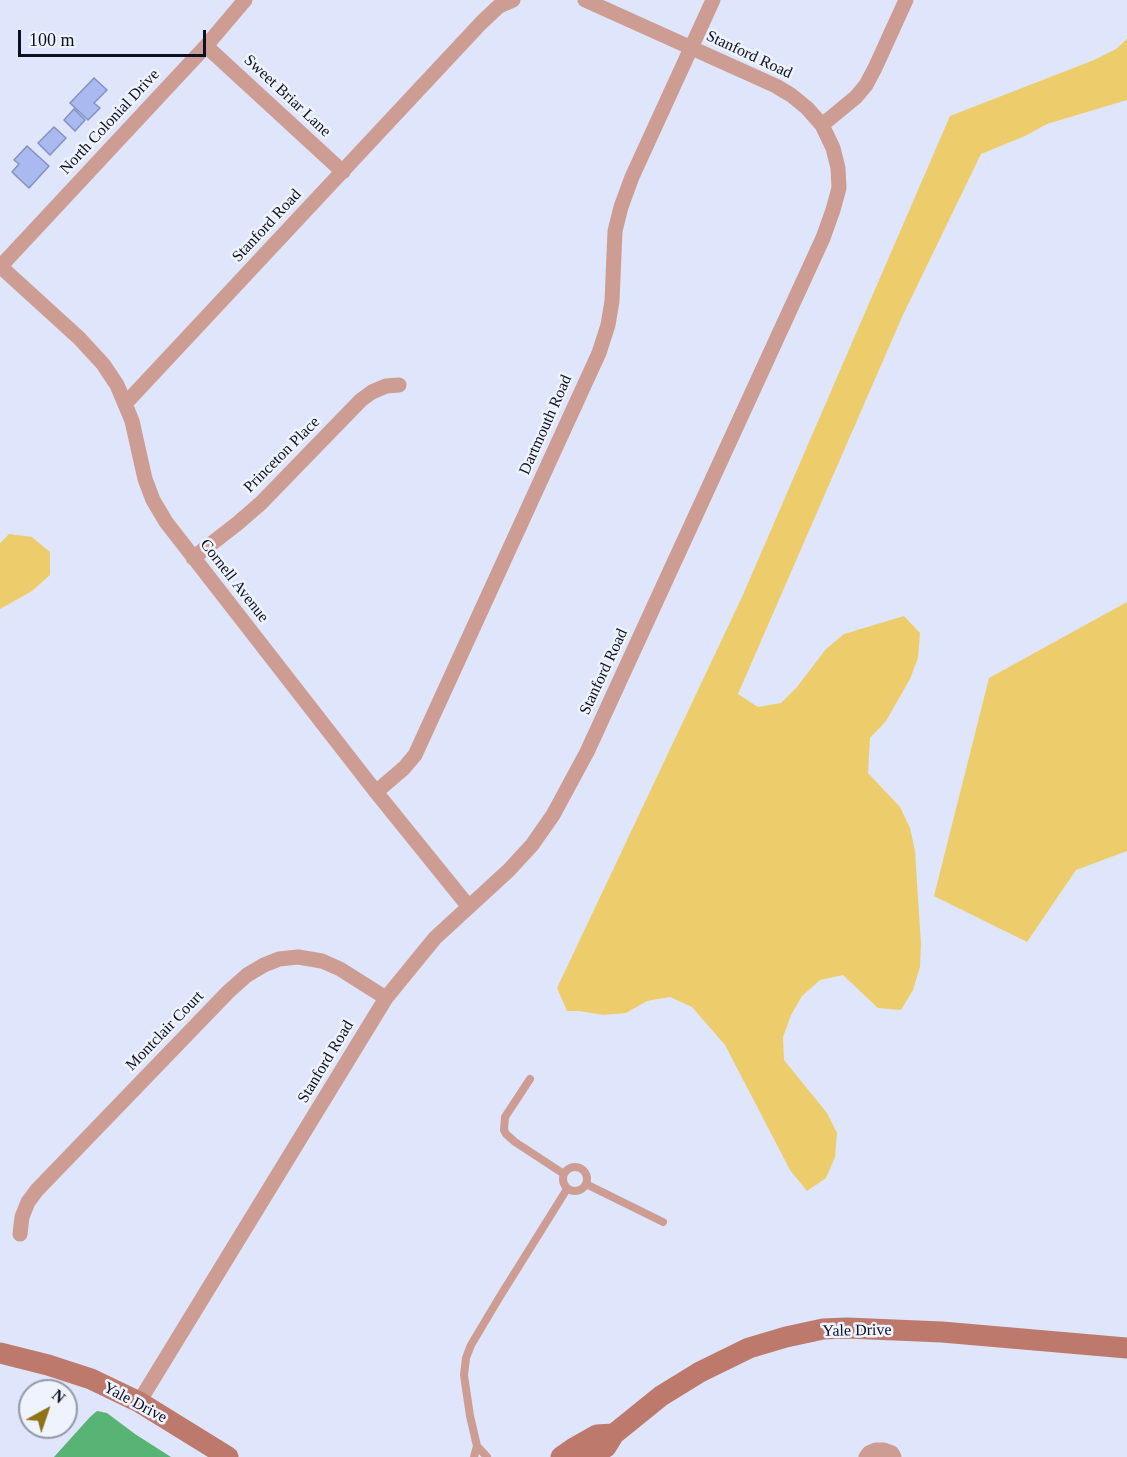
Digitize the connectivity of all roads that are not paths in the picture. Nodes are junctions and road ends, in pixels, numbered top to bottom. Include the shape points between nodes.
1 (245, 0) edge
2 (513, 0) edge
3 (585, 0) edge
4 (713, 0) edge
5 (906, 0) edge
6 (206, 46) junction
7 (691, 48) junction
8 (822, 125) junction
9 (343, 172) junction
10 (0, 266) edge
11 (399, 385) dead end
12 (125, 404) junction
13 (193, 558) junction
14 (376, 792) junction
15 (469, 908) junction
16 (386, 998) junction
17 (531, 1079) dead end
18 (564, 1174) junction
19 (586, 1184) junction
20 (567, 1189) junction
21 (663, 1222) dead end
22 (20, 1234) dead end
23 (1127, 1348) edge
24 (0, 1353) edge
25 (139, 1402) junction
26 (614, 1434) junction
27 (477, 1446) junction
28 (228, 1457) edge
29 (474, 1457) edge
30 (487, 1457) edge
31 (561, 1457) edge
32 (589, 1457) edge
33 (866, 1457) edge
34 (894, 1457) edge

1 - 6 street, North Colonial Drive
2 - 9 street, Stanford Road via 481,23
3 - 7 street, Stanford Road
4 - 7 street, Dartmouth Road
5 - 8 street via 866,85
6 - 9 street, Sweet Briar Lane
6 - 10 street, North Colonial Drive
7 - 8 street, Stanford Road via 776,86 807,108
7 - 14 street, Dartmouth Road via 621,207 615,231 612,301 599,353 415,755
8 - 15 street, Stanford Road via 836,158 839,188 823,238 570,786 532,845
9 - 12 street, Stanford Road
10 - 12 street, Cornell Avenue via 103,364
11 - 13 street, Princeton Place via 386,386 361,400 261,503
12 - 13 street, Cornell Avenue via 153,500
13 - 14 street, Cornell Avenue
14 - 15 street, Cornell Avenue
15 - 16 street, Stanford Road via 435,938
16 - 22 street, Montclair Court via 340,969 298,957 264,965 247,975 37,1190 22,1217
16 - 25 street, Stanford Road
17 - 18 lane via 505,1118 504,1130 515,1142
18 - 19 lane via 573,1167 580,1169 586,1174
18 - 20 lane
19 - 20 lane via 579,1191
19 - 21 lane
20 - 27 lane via 466,1358 466,1392
23 - 26 street, Yale Drive via 942,1332 823,1329 748,1348 700,1372 661,1396
24 - 25 street, Yale Drive via 48,1365
25 - 28 street, Yale Drive
26 - 31 street, Yale Drive via 597,1435
26 - 32 street, Yale Drive via 606,1447
27 - 29 lane
27 - 30 lane
33 - 34 street via 884,1450

